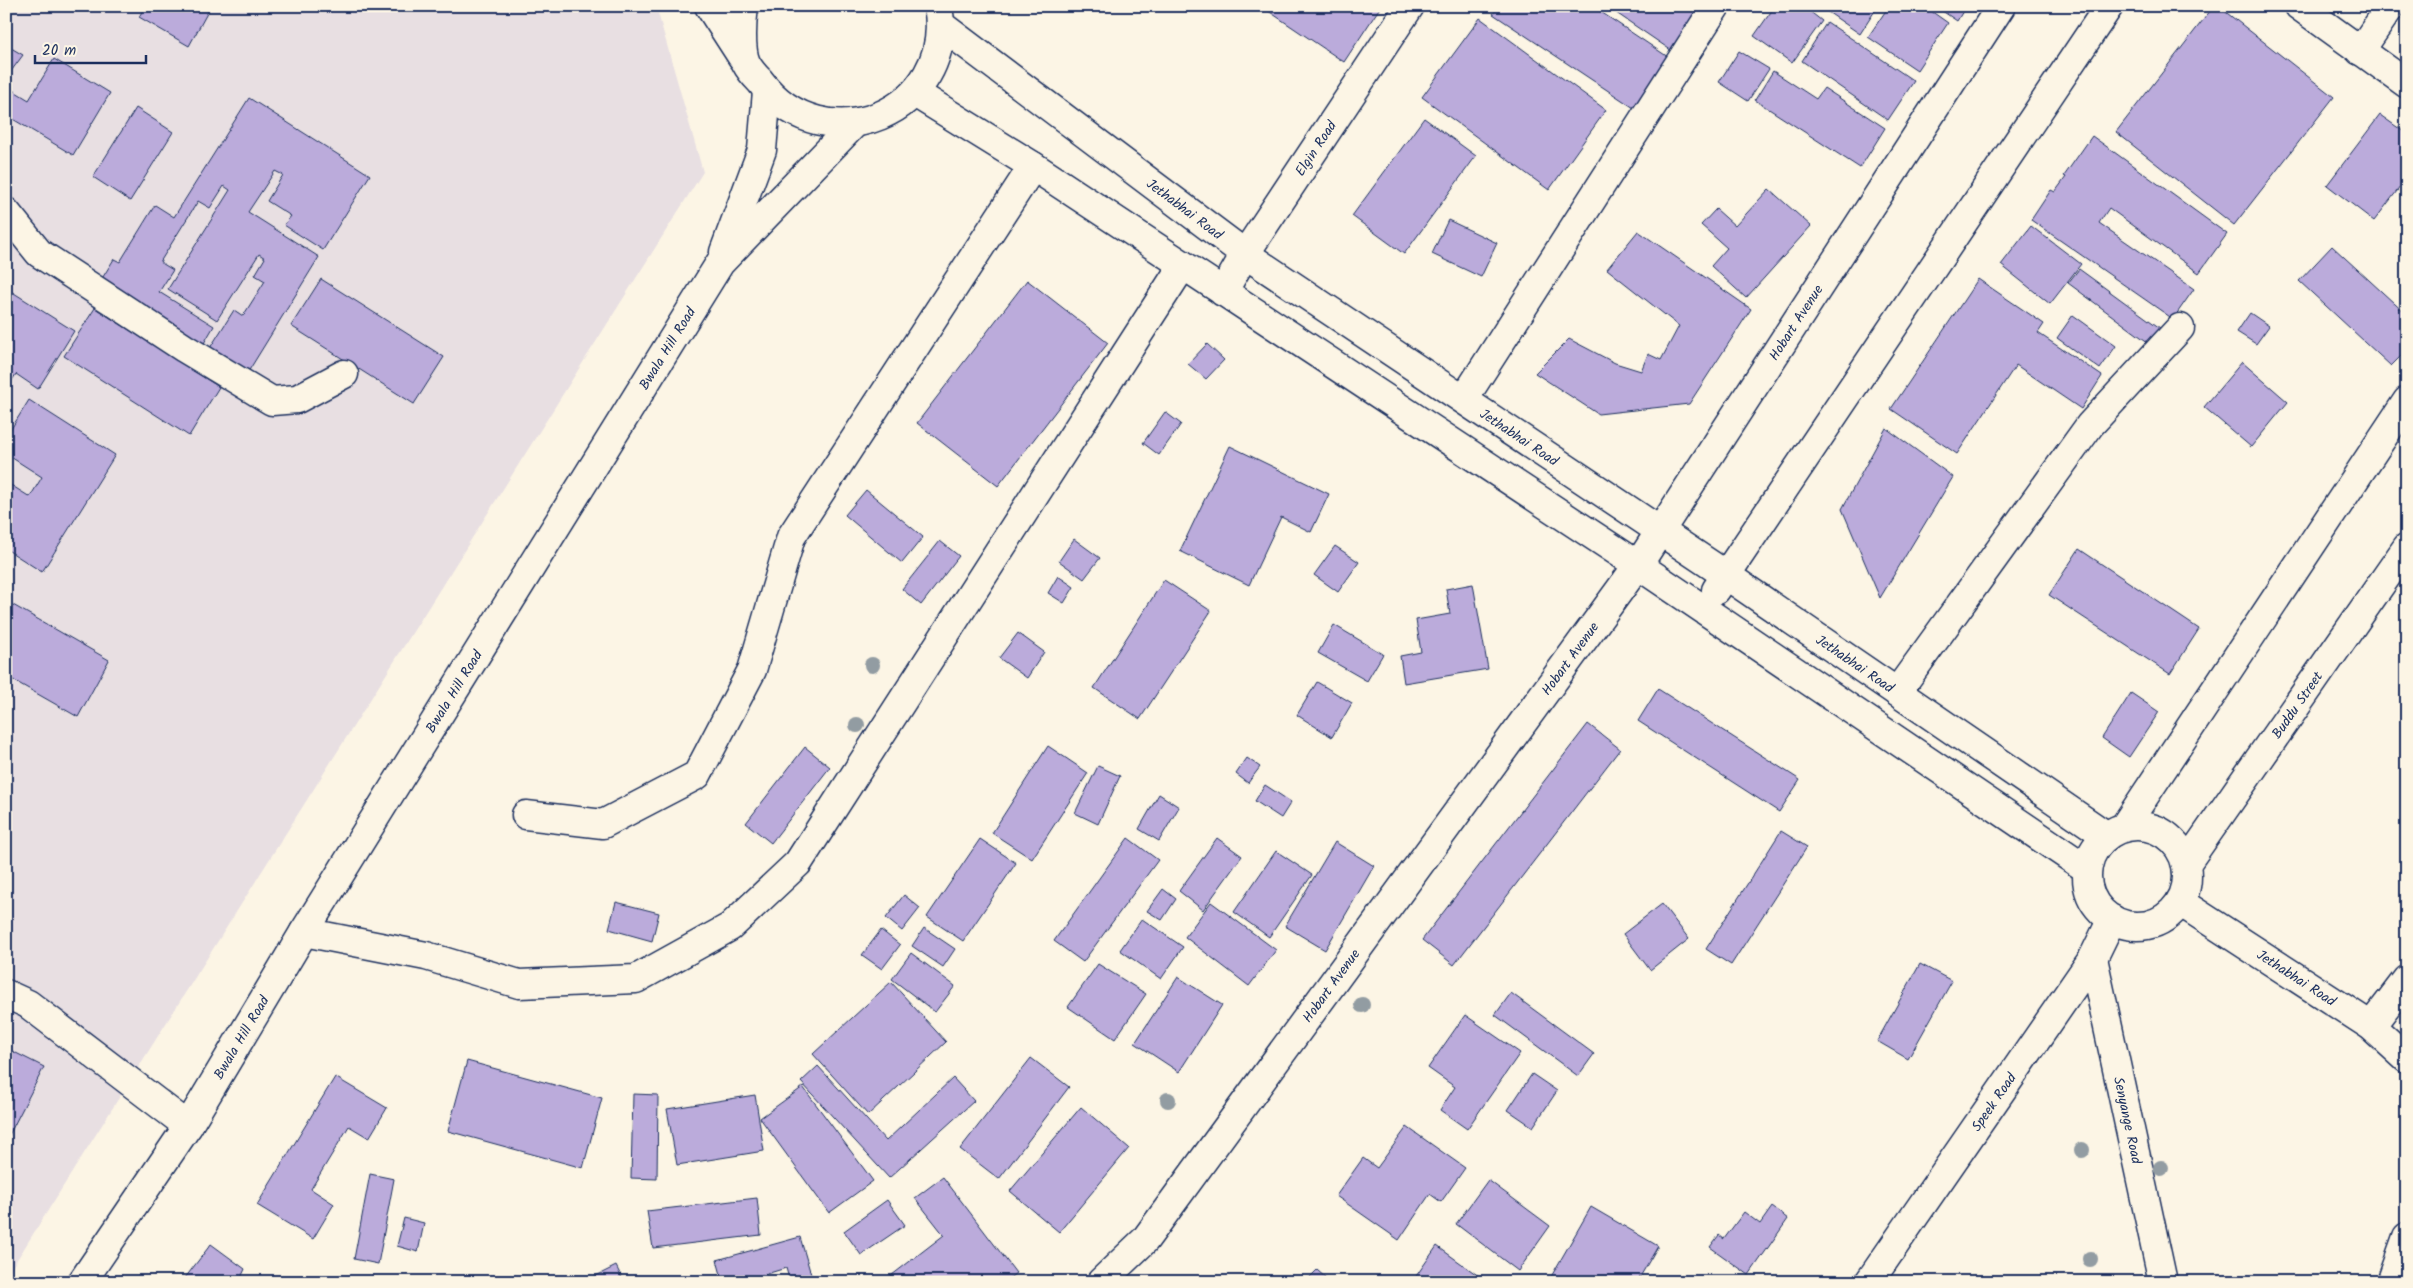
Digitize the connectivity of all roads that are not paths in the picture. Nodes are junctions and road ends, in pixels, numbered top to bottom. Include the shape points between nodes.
1 (709, 6) edge
2 (744, 6) edge
3 (1410, 6) edge
4 (1716, 6) edge
5 (2001, 6) edge
6 (2109, 6) edge
7 (2299, 6) edge
8 (2391, 6) edge
9 (940, 16) edge
10 (2360, 51) junction
11 (746, 62) junction
12 (2407, 84) edge
13 (767, 91) junction
14 (915, 93) junction
15 (854, 124) junction
16 (1032, 166) junction
17 (6, 212) edge
18 (1245, 254) junction
19 (720, 262) junction
20 (1183, 265) junction
21 (1223, 292) junction
22 (2180, 328) dead end
23 (344, 374) dead end
24 (1464, 399) junction
25 (2407, 401) edge
26 (1659, 533) junction
27 (2407, 547) edge
28 (1638, 565) junction
29 (1726, 576) junction
30 (1703, 609) junction
31 (1898, 692) junction
32 (526, 815) dead end
33 (2116, 832) junction
34 (2186, 864) junction
35 (2087, 869) junction
36 (2180, 902) junction
37 (2112, 920) junction
38 (304, 932) junction
39 (2093, 958) junction
40 (2407, 979) edge
41 (6, 994) edge
42 (2371, 1026) junction
43 (2407, 1059) edge
44 (188, 1126) junction
45 (2407, 1237) edge
46 (82, 1282) edge
47 (1102, 1282) edge
48 (1869, 1282) edge
49 (2163, 1282) edge
50 (2391, 1282) edge

1 - 11 street
2 - 11 street via 741,25
3 - 18 street, Elgin Road
4 - 24 street
5 - 26 street, Hobart Avenue
6 - 29 street
7 - 10 street
8 - 10 street
9 - 14 street via 934,63
9 - 18 street, Jethabhai Road
10 - 12 street
11 - 13 street
13 - 15 street via 785,107 807,118 830,124
13 - 19 street via 762,150
14 - 15 street via 888,114
14 - 16 street
15 - 19 street, Bwala Hill Road
16 - 20 street
16 - 32 street via 791,537 752,670 697,775 603,824
17 - 23 street via 39,253 176,343 272,401 297,399
18 - 21 street, Elgin Road
18 - 24 street, Jethabhai Road
19 - 38 street, Bwala Hill Road
20 - 21 street
20 - 38 street via 798,862 730,927 636,978 519,984 426,956
21 - 28 street
22 - 31 street via 2090,425
24 - 26 street, Jethabhai Road
25 - 33 street
26 - 28 street, Hobart Avenue
26 - 29 street, Jethabhai Road
27 - 34 street, Buddu Street
28 - 30 street
28 - 47 street, Hobart Avenue via 1145,1240
29 - 30 street
29 - 31 street, Jethabhai Road
30 - 35 street
31 - 33 street, Jethabhai Road
33 - 34 street via 2144,826 2162,833 2177,846
33 - 35 street via 2094,850
34 - 36 street via 2187,884
35 - 37 street via 2089,889 2097,906
36 - 37 street via 2167,916 2150,925 2130,926
36 - 42 street, Jethabhai Road
37 - 39 street, Speek Road
38 - 44 street, Bwala Hill Road
39 - 48 street, Speek Road
39 - 49 street, Senyange Road
40 - 42 street
41 - 44 street via 28,1004
42 - 43 street, Jethabhai Road
44 - 46 street, Bwala Hill Road
45 - 50 street

